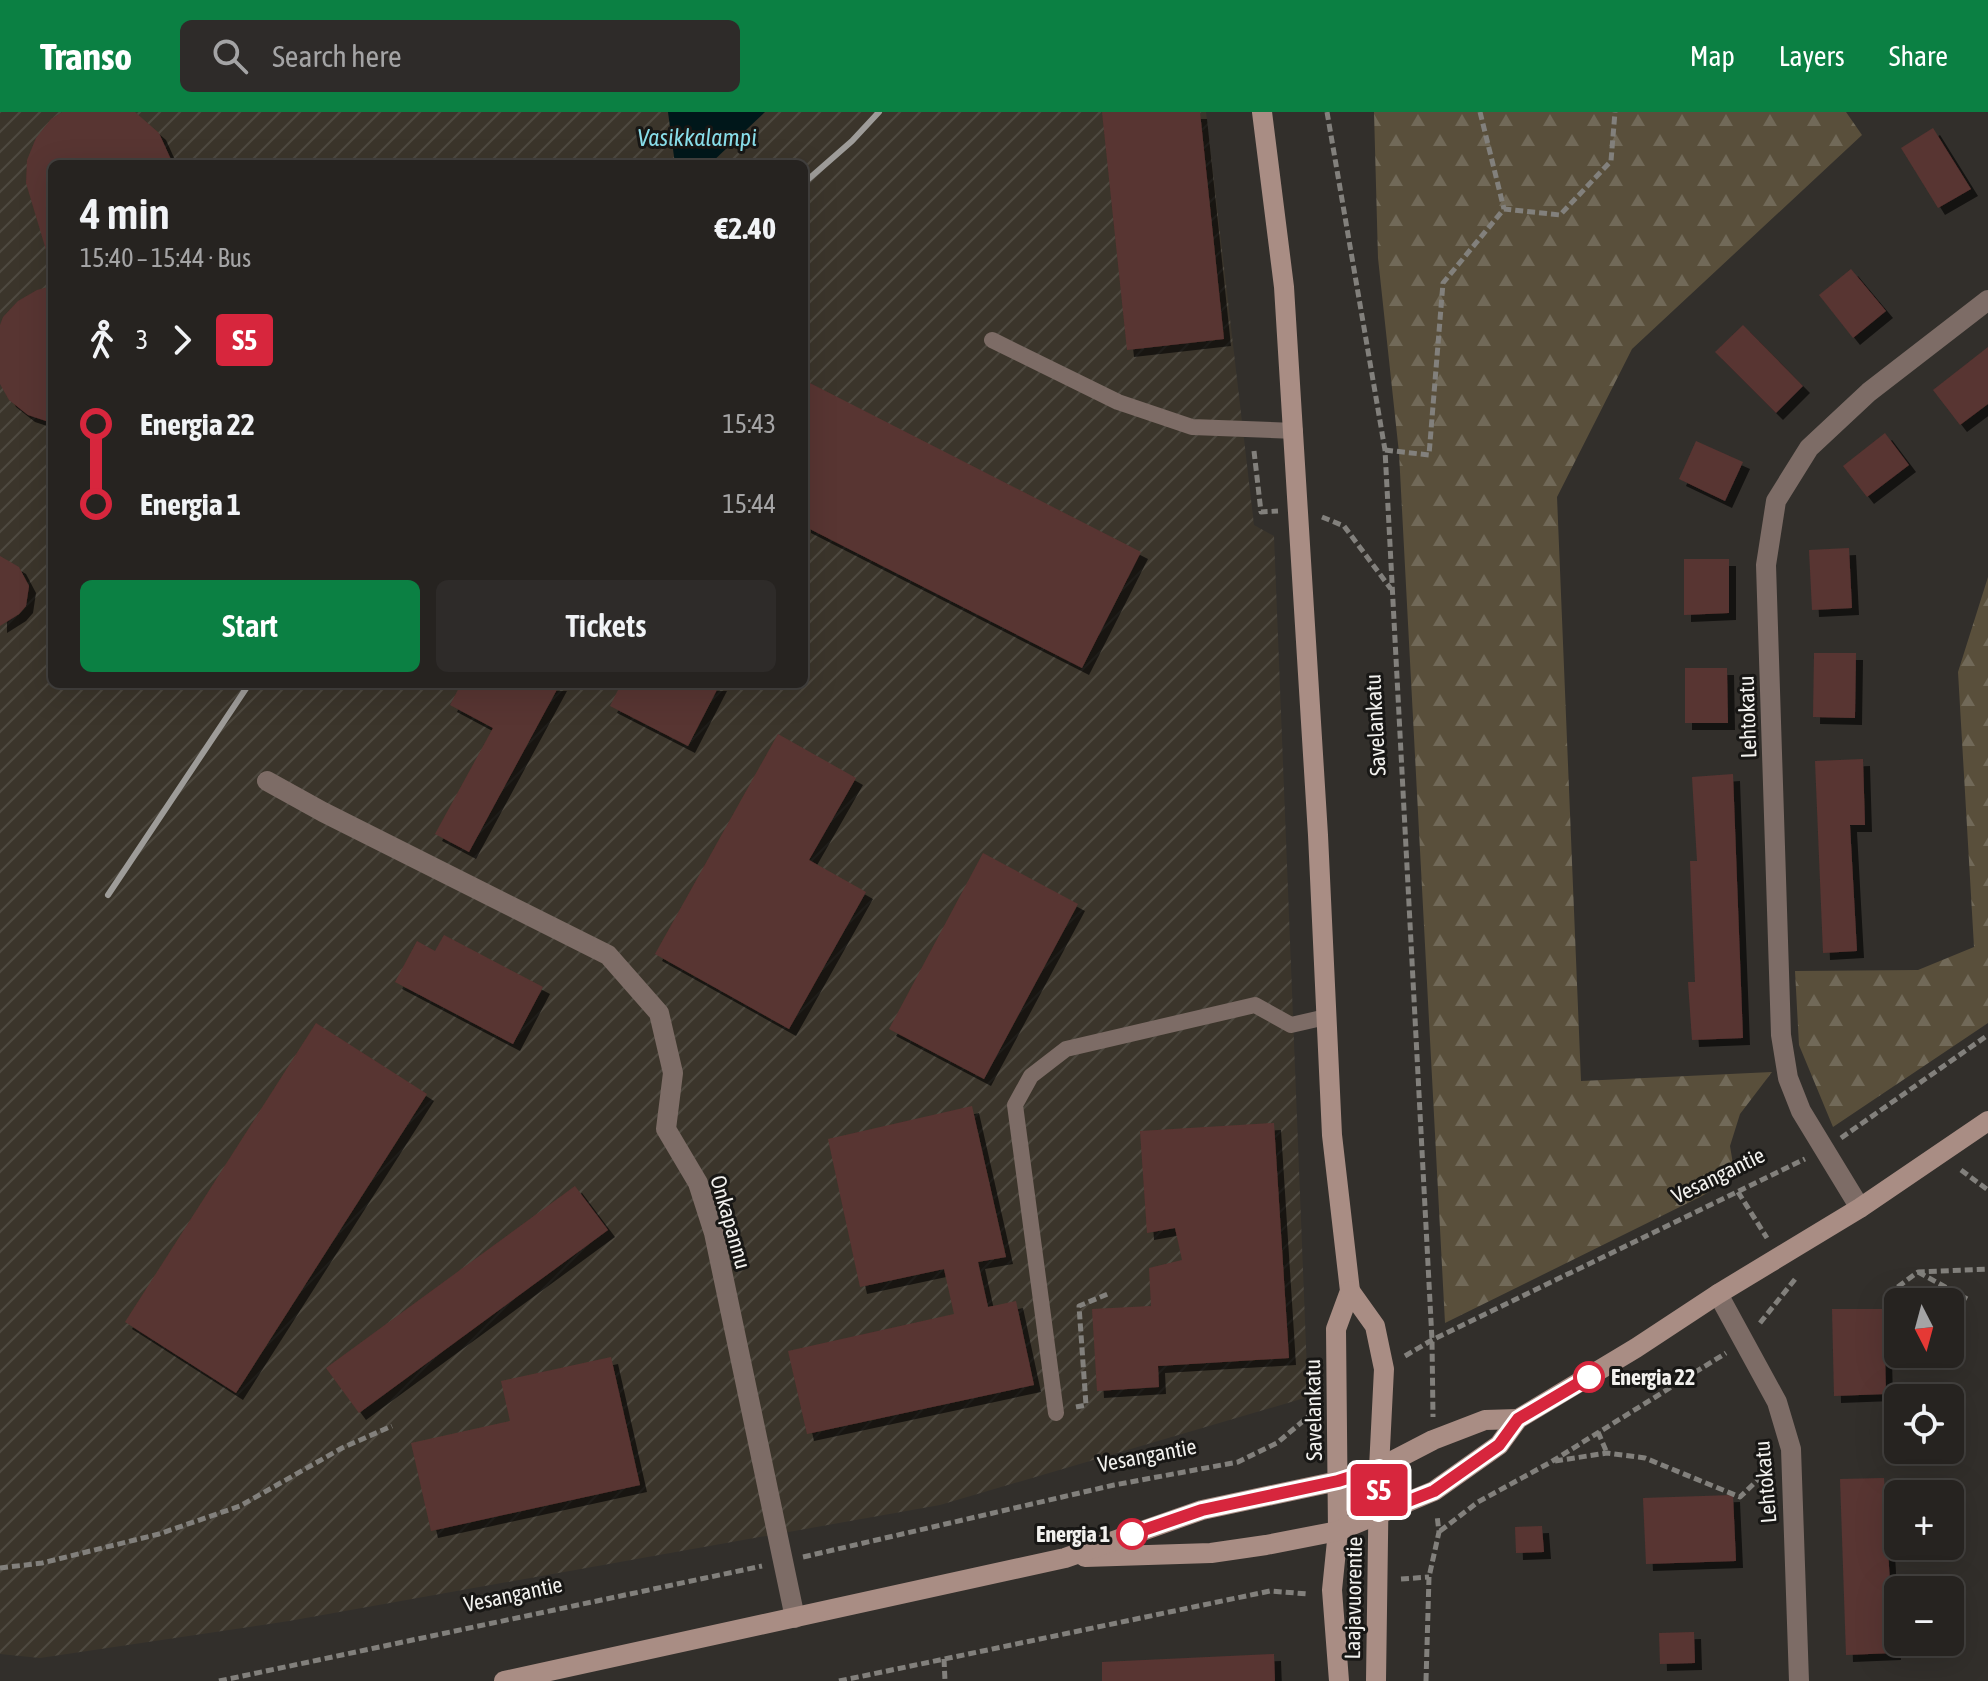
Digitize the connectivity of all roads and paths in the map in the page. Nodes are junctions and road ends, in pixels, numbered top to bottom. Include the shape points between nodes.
1 (1262, 112) edge
2 (1327, 112) edge
3 (1480, 112) edge
4 (1615, 112) edge
5 (1504, 209) junction
6 (1988, 300) edge
7 (992, 340) dead end
8 (1295, 431) junction
9 (1385, 450) junction
10 (267, 781) dead end
11 (1326, 1017) junction
12 (1988, 1035) edge
13 (1988, 1121) edge
14 (1825, 1149) junction
15 (1961, 1170) dead end
16 (1988, 1190) edge
17 (1860, 1208) junction
18 (1988, 1269) edge
19 (1918, 1272) junction
20 (1896, 1288) edge
21 (1350, 1291) junction
22 (1110, 1293) dead end
23 (1718, 1294) junction
24 (1969, 1300) dead end
25 (1432, 1340) junction
26 (1384, 1369) junction
27 (1337, 1397) junction
28 (1056, 1413) joint
29 (1518, 1419) junction
30 (392, 1426) dead end
31 (1598, 1432) dead end
32 (1791, 1449) junction
33 (1607, 1453) junction
34 (1551, 1462) dead end
35 (1379, 1468) junction
36 (1338, 1481) junction
37 (1378, 1513) junction
38 (1338, 1531) junction
39 (1065, 1558) junction
40 (784, 1561) junction
41 (0, 1568) edge
42 (1377, 1581) junction
43 (1332, 1590) junction
44 (795, 1618) junction
45 (944, 1659) junction
46 (219, 1681) edge
47 (504, 1681) edge
48 (839, 1681) edge
49 (945, 1681) edge
50 (1339, 1681) edge
51 (1376, 1681) edge
52 (1426, 1681) edge
53 (1799, 1681) edge

1 - 8 main road, Savelankatu
2 - 9 path, Savelankatu
3 - 5 path
4 - 5 path via 1611,161 1560,215
5 - 9 path via 1443,283 1429,455
6 - 14 street, Lehtokatu via 1869,392 1809,448 1776,501 1766,565 1781,1035 1788,1078
7 - 8 lane via 1118,402 1192,427
8 - 11 main road, Savelankatu
9 - 25 path, Savelankatu
10 - 40 street, Onkapannu via 608,955 659,1013 673,1073 666,1129 698,1183 714,1233
11 - 21 main road, Savelankatu via 1332,1135
11 - 28 lane via 1291,1025 1255,1005 1066,1049 1031,1076 1015,1105
12 - 14 path, Vesangantie
13 - 17 main road
14 - 17 street, Lehtokatu
14 - 25 path, Vesangantie
15 - 16 path
17 - 23 main road
18 - 19 path
19 - 20 path
19 - 24 path
21 - 26 main road, Savelankatu via 1375,1326
21 - 27 main road, Savelankatu via 1336,1329
22 - 28 path via 1079,1306 1086,1405
23 - 29 main road
23 - 32 street, Lehtokatu via 1777,1402
25 - 26 path, Vesangantie
26 - 35 main road, Savelankatu
27 - 36 main road, Savelankatu
27 - 40 path, Vesangantie via 1277,1443 1238,1462
29 - 35 main road via 1485,1420
29 - 37 main road via 1499,1445 1434,1491
30 - 41 path via 240,1506 159,1534
31 - 33 path
32 - 33 path via 1740,1497 1645,1458
32 - 53 street, Lehtokatu
33 - 34 path
35 - 36 main road
35 - 37 main road, Laajavuorentie
36 - 38 main road, Savelankatu
36 - 39 main road via 1202,1510
37 - 38 main road
37 - 42 main road, Laajavuorentie
38 - 39 main road via 1211,1553
38 - 43 main road, Laajavuorentie
39 - 44 main road
40 - 44 street, Onkapannu
40 - 46 path, Vesangantie
42 - 51 main road, Laajavuorentie
42 - 52 path via 1429,1577
43 - 45 path via 1270,1591
43 - 50 main road, Laajavuorentie
44 - 47 main road
45 - 48 path
45 - 49 path

